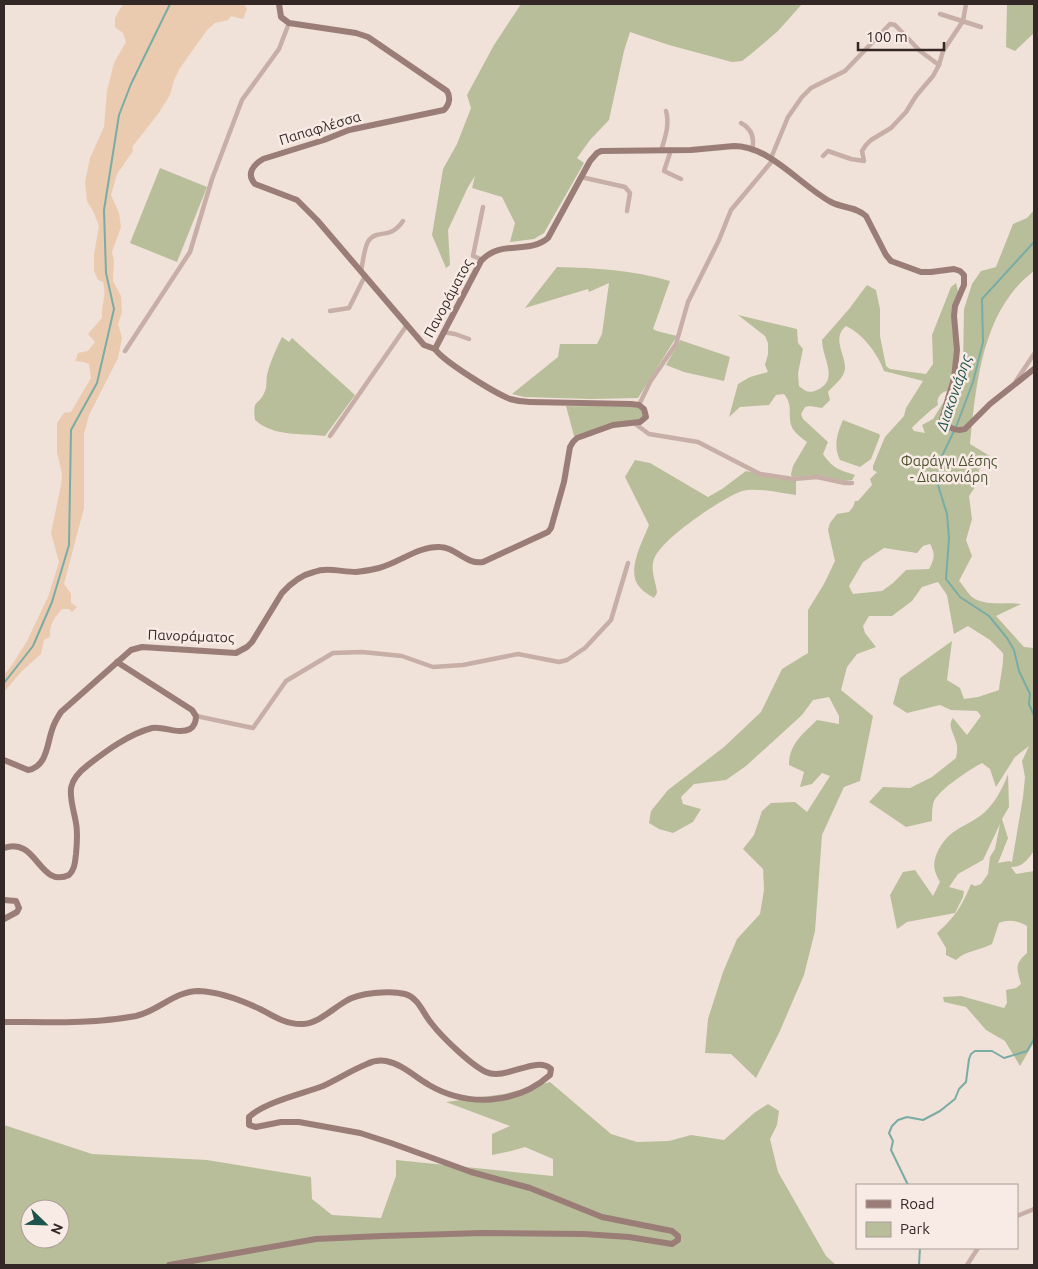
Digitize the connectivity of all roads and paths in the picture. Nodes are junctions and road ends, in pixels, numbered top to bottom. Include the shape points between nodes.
1 (279, 4) edge
2 (966, 4) edge
3 (940, 14) dead end
4 (963, 21) junction
5 (289, 23) junction
6 (981, 27) dead end
7 (939, 65) junction
8 (666, 111) dead end
9 (741, 123) dead end
10 (671, 150) junction
11 (752, 150) junction
12 (661, 151) junction
13 (823, 156) dead end
14 (772, 159) junction
15 (581, 177) junction
16 (681, 179) dead end
17 (483, 207) dead end
18 (627, 211) dead end
19 (403, 221) dead end
20 (483, 260) junction
21 (363, 274) junction
22 (330, 311) dead end
23 (407, 325) junction
24 (443, 332) junction
25 (469, 339) dead end
26 (435, 349) junction
27 (125, 351) dead end
28 (1034, 354) edge
29 (1034, 369) edge
30 (1014, 385) junction
31 (639, 405) junction
32 (634, 423) junction
33 (330, 436) dead end
34 (852, 483) dead end
35 (628, 563) dead end
36 (117, 662) junction
37 (196, 716) junction
38 (4, 760) edge
39 (4, 848) edge
40 (4, 900) edge
41 (4, 919) edge
42 (4, 1022) edge
43 (1034, 1209) edge
44 (1018, 1216) edge
45 (977, 1249) edge
46 (169, 1265) edge
47 (967, 1265) edge

1 - 5 street via 281,17
2 - 4 street
3 - 4 street
4 - 6 street
4 - 7 street via 943,51
5 - 21 street, Παπαφλέσσα via 363,34 449,95 449,103 444,110 349,130 263,159 253,167 251,177 256,184 300,203
5 - 27 street via 279,49 242,100 212,179 190,252
7 - 13 street via 906,112 891,128 866,145 862,151 864,161 828,151
7 - 14 street via 891,24 845,71 811,88 802,97 788,117
8 - 12 street via 668,126
9 - 11 street via 752,135
10 - 11 street, Πανοράματος via 734,146
10 - 12 street, Πανοράματος
10 - 16 street via 664,171
11 - 14 street, Πανοράματος
12 - 15 street, Πανοράματος via 601,151
14 - 30 street, Πανοράματος via 831,202 862,212 891,261 921,272 954,269 963,274 964,285 954,313 957,350 954,378 942,419 954,429 965,429
14 - 31 street via 731,210 688,302 676,344 650,382
15 - 18 street via 625,187 630,193
15 - 20 street, Πανοράματος via 545,240 533,245 498,249
17 - 20 street via 473,256
19 - 21 street via 395,231 371,238
20 - 24 street, Πανοράματος
21 - 22 street via 349,308
21 - 23 street, Παπαφλέσσα
23 - 26 street, Παπαφλέσσα via 424,345
23 - 33 street
24 - 25 street
24 - 26 street, Πανοράματος
26 - 31 street, Πανοράματος via 440,356 480,382 515,400
28 - 30 street
29 - 30 street, Πανοράματος
31 - 32 street via 646,411 646,417
32 - 34 street via 649,434 698,442 760,474 793,480 817,478
32 - 36 street, Πανοράματος via 613,425 572,442 555,518 548,532 479,563 445,547 430,547 380,568 356,572 315,571 287,587 252,642 241,651 142,647 131,650
35 - 37 street via 611,620 585,648 567,660 559,662 518,654 463,665 433,667 402,656 333,653 286,681 253,728
36 - 37 street via 186,706
36 - 38 street via 56,718 45,756 36,767 28,770
37 - 39 street via 195,724 187,730 151,728 125,741 83,769 73,781 70,798 76,822 76,863 69,874 59,878 53,876 31,853 17,847
40 - 41 street via 16,901 19,908
42 - 46 street via 126,1018 146,1014 184,992 197,991 235,998 284,1021 300,1024 320,1018 357,996 407,994 420,1005 441,1034 486,1072 504,1074 544,1064 551,1069 550,1075 511,1097 461,1098 436,1089 396,1064 377,1061 264,1108 249,1117 249,1125 298,1122 360,1134 471,1172 530,1188 602,1217 672,1231 678,1236 672,1244 584,1234 382,1236 316,1240
43 - 44 street
45 - 47 street

